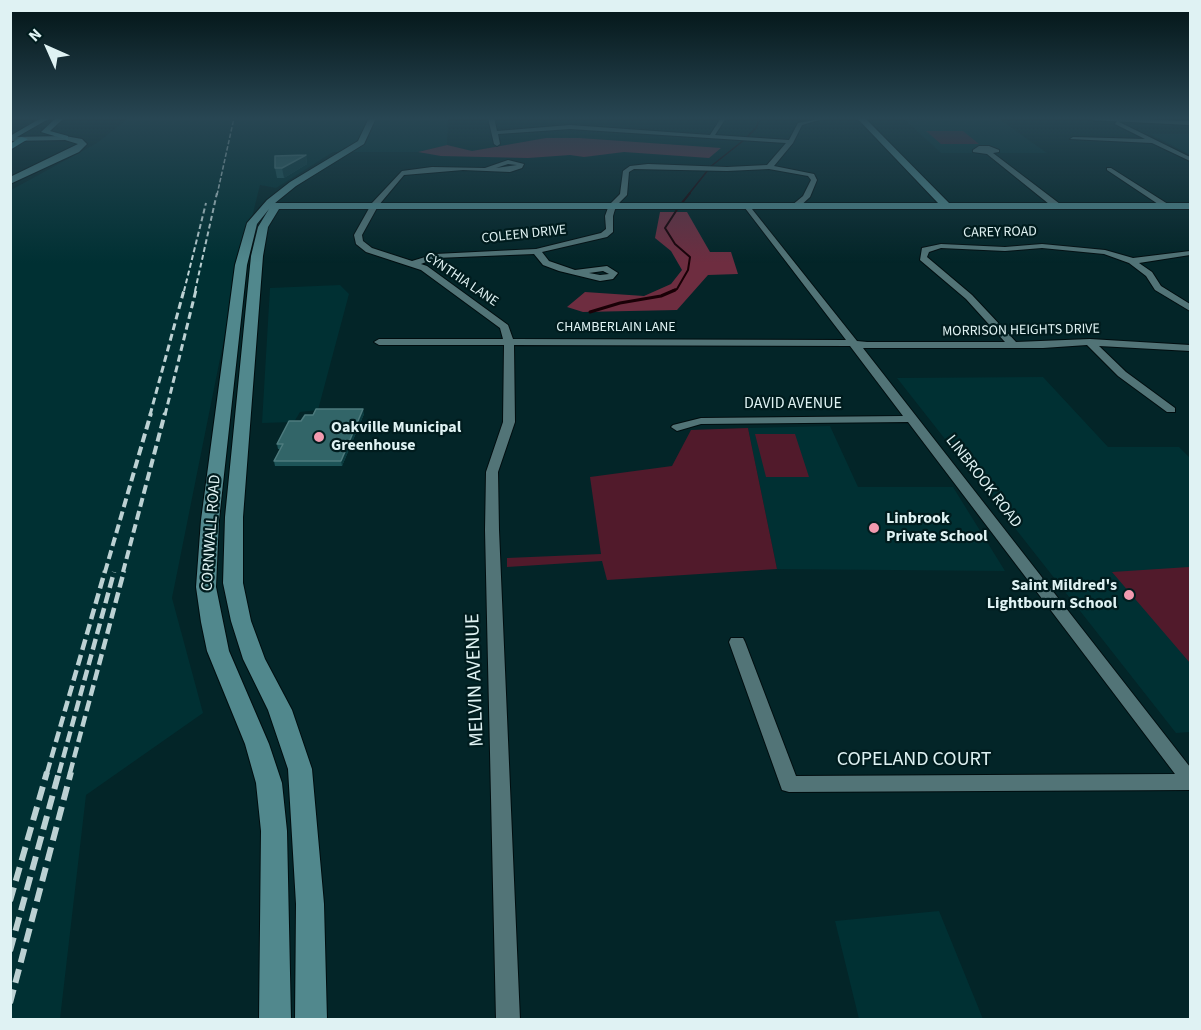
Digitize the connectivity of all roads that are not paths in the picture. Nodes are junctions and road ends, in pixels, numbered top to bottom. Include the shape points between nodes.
1 (42, 166) edge
2 (324, 166) edge
3 (647, 166) edge
4 (650, 166) edge
5 (907, 166) edge
6 (1007, 166) edge
7 (769, 167) joint
8 (1109, 169) dead end
9 (484, 170) dead end
10 (10, 181) edge
11 (806, 197) junction
12 (375, 205) junction
13 (822, 205) junction
14 (945, 205) junction
15 (272, 206) junction
16 (613, 206) junction
17 (748, 206) junction
18 (795, 206) junction
19 (1057, 206) junction
20 (1167, 206) junction
21 (1191, 206) edge
22 (536, 250) junction
23 (1187, 255) edge
24 (1132, 261) junction
25 (413, 264) junction
26 (575, 273) dead end
27 (1191, 308) edge
28 (509, 341) junction
29 (379, 342) dead end
30 (1090, 342) junction
31 (853, 344) junction
32 (1013, 345) junction
33 (1191, 348) edge
34 (1171, 410) dead end
35 (910, 419) junction
36 (677, 427) dead end
37 (737, 642) dead end
38 (1191, 781) edge
39 (274, 1020) edge
40 (311, 1020) edge
41 (508, 1020) edge

1 - 10 main road
2 - 15 main road, CORNWALL ROAD
3 - 16 street via 626,171 623,195
4 - 7 street
5 - 14 main road
6 - 19 street
7 - 11 street via 811,174 814,180
8 - 20 street
9 - 12 street via 432,169 402,174
11 - 13 street
11 - 18 street
12 - 15 main road
12 - 16 main road
12 - 25 street, CYNTHIA LANE via 358,235 359,242 369,250
13 - 14 main road
13 - 18 main road
14 - 19 main road
15 - 39 main road, CORNWALL ROAD via 252,223 241,265 210,520 206,587 218,651 269,783 274,831
15 - 40 main road, CORNWALL ROAD via 257,256 234,517 233,583 254,659 280,710 300,769 310,904
16 - 17 main road
16 - 22 street, COLEEN DRIVE via 610,230 604,235
17 - 18 main road
17 - 31 street, LINBROOK ROAD
19 - 20 main road
20 - 21 main road
22 - 25 street, COLEEN DRIVE via 435,256
22 - 26 street via 546,262
23 - 24 street
24 - 27 street, CAREY ROAD via 1149,273 1158,288
24 - 32 street, CAREY ROAD via 1065,246 925,249 923,258 969,297
25 - 28 street, CYNTHIA LANE via 500,322
28 - 29 street, CHAMBERLAIN LANE
28 - 31 street, CHAMBERLAIN LANE
28 - 41 street, MELVIN AVENUE via 509,422 492,472
30 - 32 street, MORRISON HEIGHTS DRIVE
30 - 33 street, MORRISON HEIGHTS DRIVE
30 - 34 street via 1122,374
31 - 32 street, MORRISON HEIGHTS DRIVE
31 - 35 street, LINBROOK ROAD
35 - 36 street, DAVID AVENUE via 701,421
35 - 38 street, LINBROOK ROAD via 951,466
37 - 38 street, COPELAND COURT via 789,784

